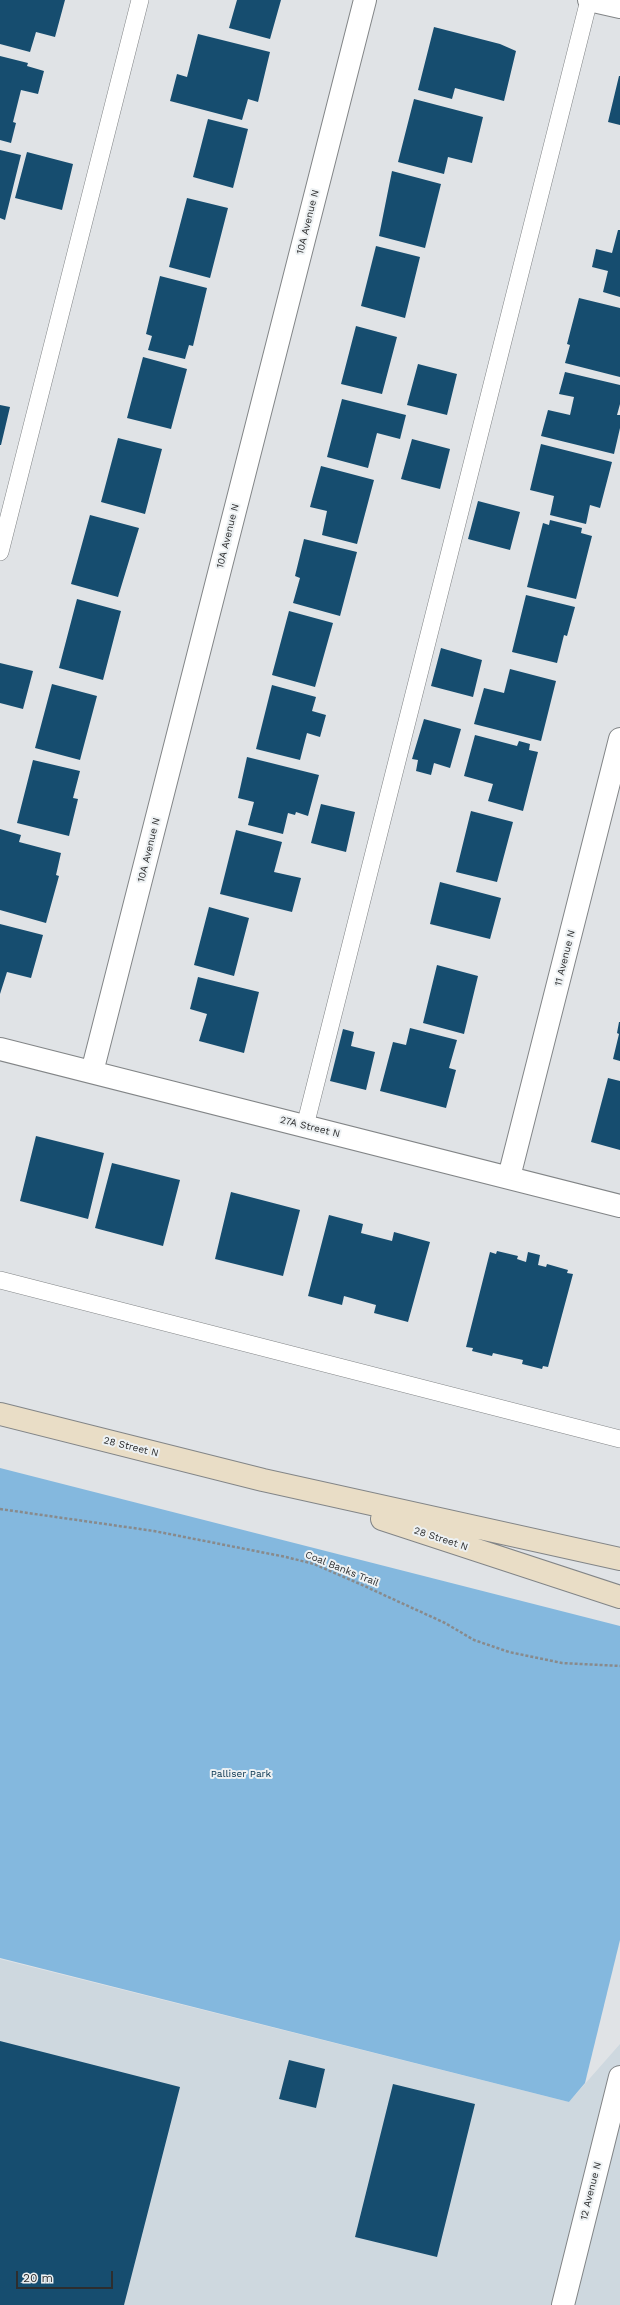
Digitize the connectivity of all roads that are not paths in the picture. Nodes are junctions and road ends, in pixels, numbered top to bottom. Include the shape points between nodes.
1 (140, 0) edge
2 (365, 0) edge
3 (589, 0) edge
4 (620, 7) edge
5 (0, 552) edge
6 (620, 739) edge
7 (0, 1049) edge
8 (92, 1072) junction
9 (305, 1126) junction
10 (509, 1177) junction
11 (620, 1206) edge
12 (0, 1280) edge
13 (0, 1414) edge
14 (620, 1439) edge
15 (263, 1480) junction
16 (620, 1559) edge
17 (620, 1597) edge
18 (620, 2076) edge
19 (563, 2305) edge

1 - 5 lane
2 - 8 street, 10A Avenue N
3 - 4 street
3 - 9 lane
6 - 10 street, 11 Avenue N
7 - 8 street, 27A Street N
8 - 9 street, 27A Street N
9 - 10 street, 27A Street N
10 - 11 street, 27A Street N
12 - 14 lane
13 - 15 main road, 28 Street N
15 - 16 main road, 28 Street N
15 - 17 main road, 28 Street N
18 - 19 street, 12 Avenue N

